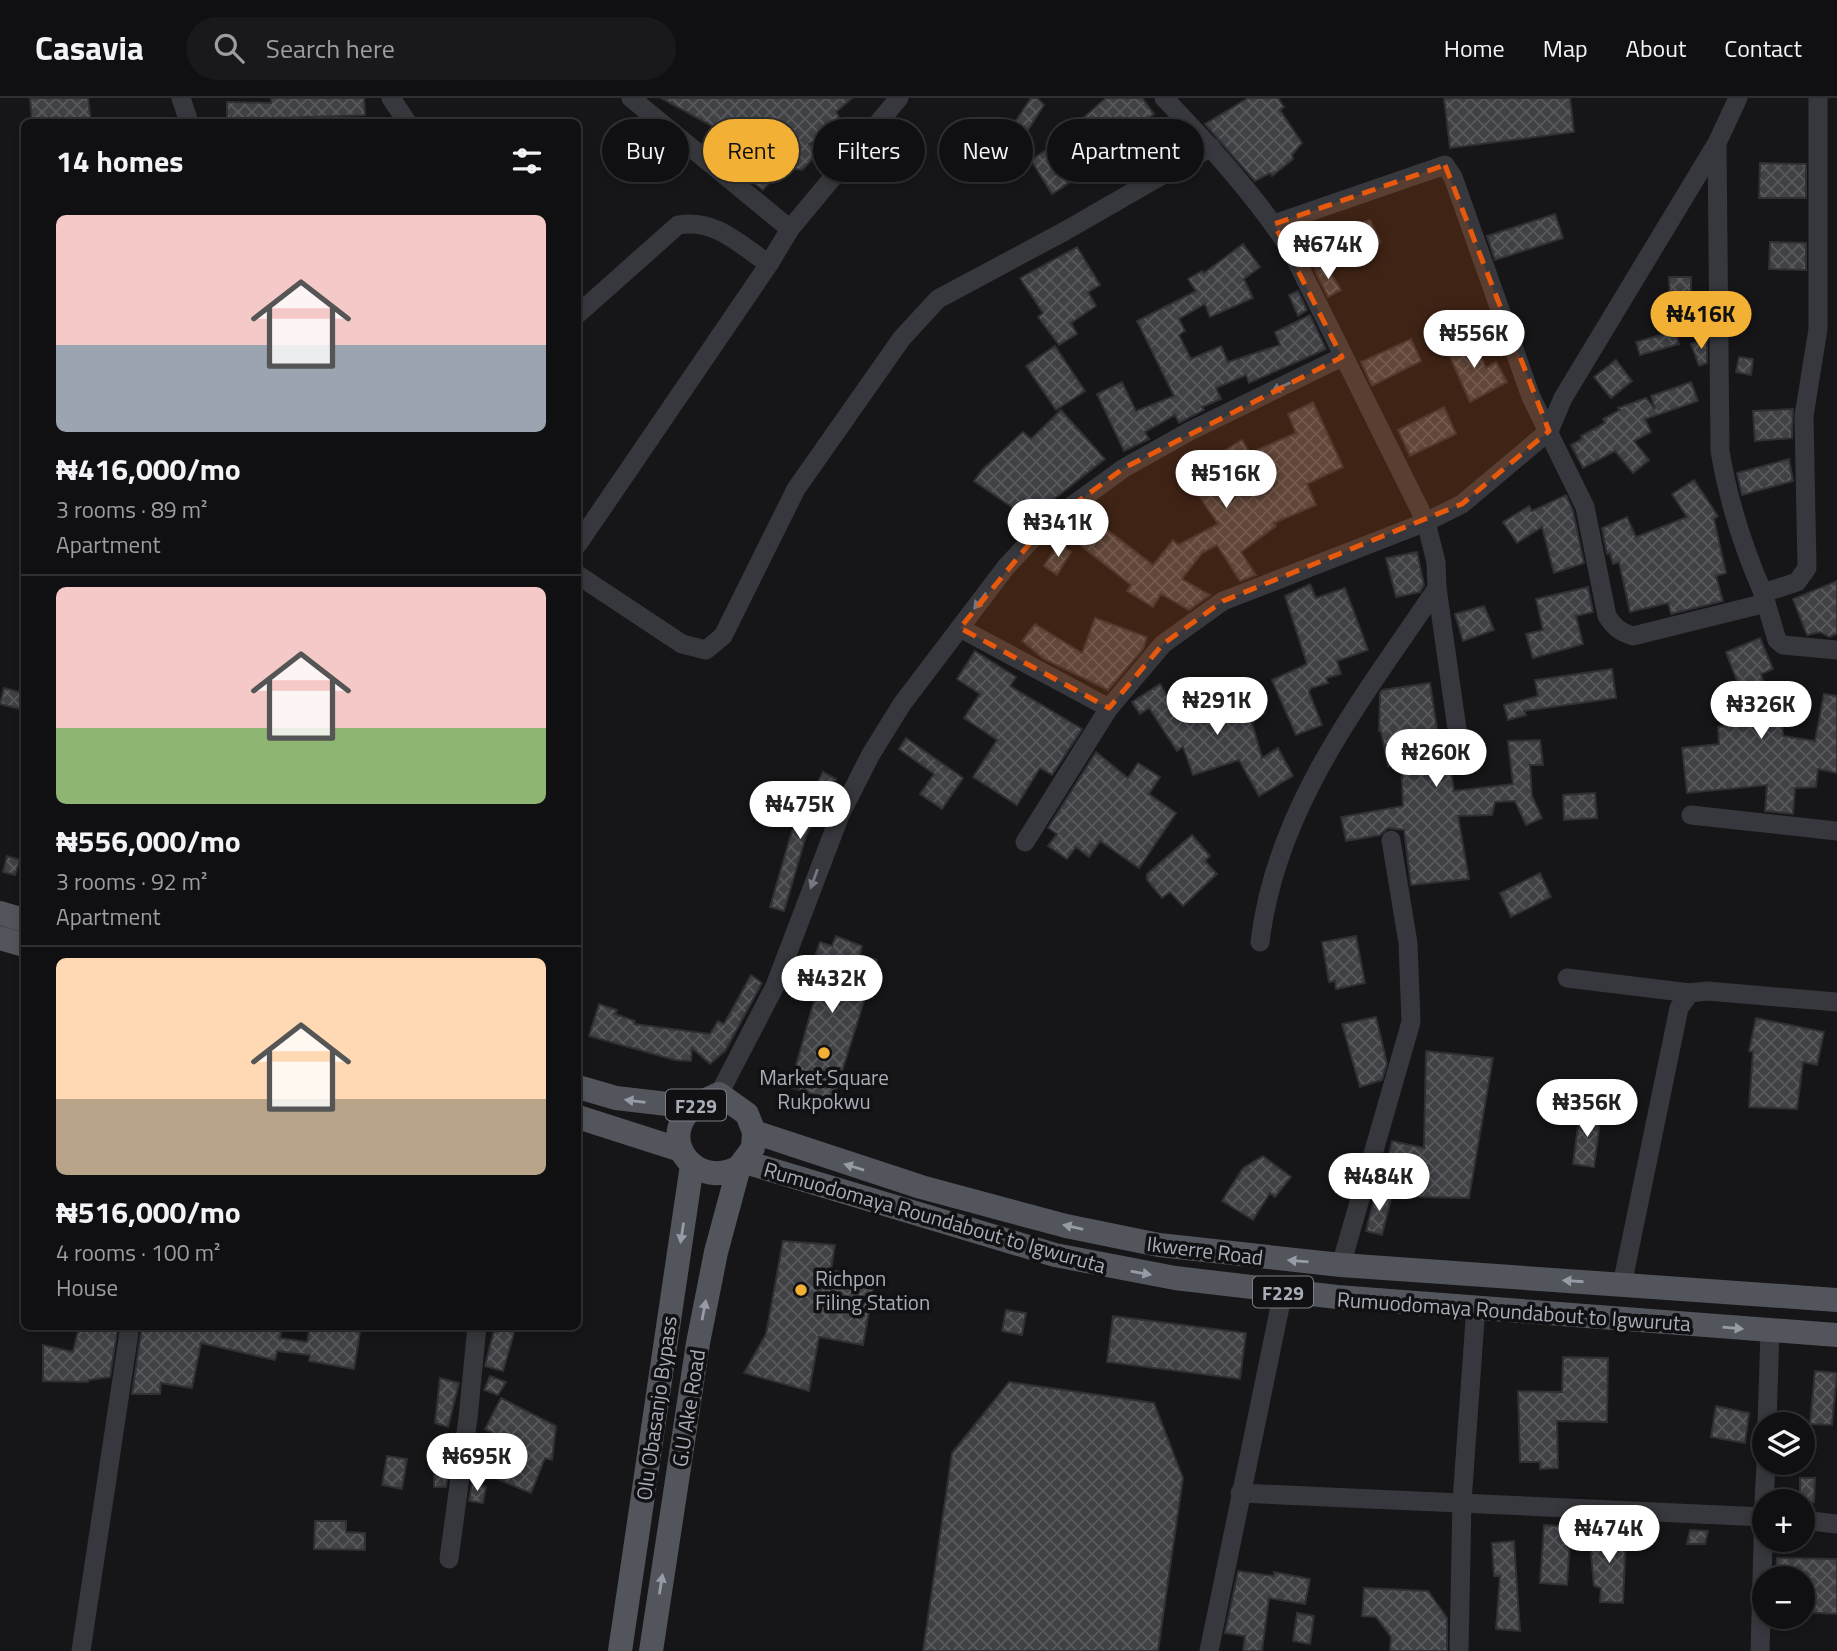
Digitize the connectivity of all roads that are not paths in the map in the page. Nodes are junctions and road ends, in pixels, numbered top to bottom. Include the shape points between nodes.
1 (181, 98) edge
2 (391, 98) edge
3 (631, 98) edge
4 (899, 98) edge
5 (1164, 98) edge
6 (1738, 98) edge
7 (1818, 98) edge
8 (188, 119) edge
9 (405, 119) edge
10 (1717, 143) junction
11 (1211, 146) junction
12 (1274, 224) junction
13 (790, 229) junction
14 (769, 264) junction
15 (581, 311) edge
16 (1342, 357) junction
17 (1549, 431) junction
18 (1426, 522) junction
19 (581, 540) edge
20 (581, 577) edge
21 (1437, 588) junction
22 (1764, 598) junction
23 (960, 628) junction
24 (1837, 650) edge
25 (1108, 708) junction
26 (1461, 757) dead end
27 (1691, 815) dead end
28 (1837, 831) edge
29 (1391, 840) dead end
30 (1025, 842) dead end
31 (0, 914) edge
32 (21, 919) edge
33 (0, 938) edge
34 (1260, 942) dead end
35 (21, 944) edge
36 (1567, 978) dead end
37 (1690, 993) junction
38 (1837, 1002) edge
39 (581, 1088) edge
40 (719, 1094) junction
41 (693, 1107) junction
42 (581, 1118) edge
43 (754, 1132) junction
44 (686, 1158) junction
45 (742, 1165) junction
46 (1341, 1265) junction
47 (1622, 1285) junction
48 (1283, 1292) junction
49 (1837, 1300) edge
50 (1476, 1306) junction
51 (1837, 1321) edge
52 (129, 1330) edge
53 (477, 1330) edge
54 (1770, 1331) junction
55 (1837, 1335) edge
56 (1767, 1412) edge
57 (1240, 1493) junction
58 (1462, 1502) junction
59 (1752, 1516) edge
60 (1815, 1521) edge
61 (1837, 1524) edge
62 (1763, 1552) edge
63 (449, 1559) dead end
64 (81, 1651) edge
65 (620, 1651) edge
66 (651, 1651) edge
67 (1209, 1651) edge
68 (1460, 1651) edge
69 (1760, 1651) edge

1 - 8 street
2 - 9 street
3 - 13 street
4 - 13 street
5 - 11 street
6 - 10 street
7 - 22 street via 1818,329 1804,416 1807,568 1797,582
10 - 17 street via 1563,398
10 - 22 street via 1720,451 1733,508
11 - 12 street
11 - 20 street via 938,299 902,338 796,489 723,636 706,650 682,644
12 - 16 street
12 - 17 street via 1445,165 1531,397
13 - 14 street
14 - 15 street via 714,227 696,222 678,225
14 - 19 street
16 - 18 street
16 -> 23 street via 1190,431 1079,498 1044,526 1006,567
17 - 18 street via 1462,504
17 - 22 street via 1585,507 1606,616 1620,632 1633,636
18 - 21 street
18 - 25 street via 1223,601 1163,644
21 - 26 street
21 - 34 street via 1330,748 1284,836 1265,902
22 - 24 street via 1777,640 1783,645
23 - 25 street
23 -> 40 street via 902,704 864,766 839,815 775,986
25 - 30 street
27 - 28 street
29 - 46 street via 1408,943 1411,1022
31 - 32 main road
33 - 35 main road
36 - 37 street
37 - 38 street
37 - 47 street via 1679,1008
41 -> 39 main road, F229 via 616,1098
40 - 41 main road, F229
40 - 43 main road, F229 via 747,1114
41 - 44 main road, F229 via 680,1126
42 - 44 main road, F229
43 - 45 main road, F229 via 753,1148
46 -> 43 main road, Ikwerre Road / F229 via 1112,1237 921,1187
44 - 45 main road, F229 via 715,1175
44 -> 65 main road, Olu Obasanjo Bypass
45 -> 48 main road, Rumuodomaya Roundabout to Igwuruta / F229 via 1055,1255
66 -> 45 main road, G.U Ake Road via 698,1343 727,1203
47 -> 46 main road, Ikwerre Road / F229
47 - 49 main road, Ikwerre Road / F229
48 - 50 main road, Rumuodomaya Roundabout to Igwuruta / F229
48 - 57 street
50 -> 54 main road, Rumuodomaya Roundabout to Igwuruta / F229
50 - 58 street
51 - 54 main road via 1792,1320
52 - 64 street
53 - 63 street
54 - 55 main road, Rumuodomaya Roundabout to Igwuruta / F229
54 - 56 street
57 - 58 street
57 - 67 street
58 - 59 street
58 - 68 street
60 - 61 street
62 - 69 street

